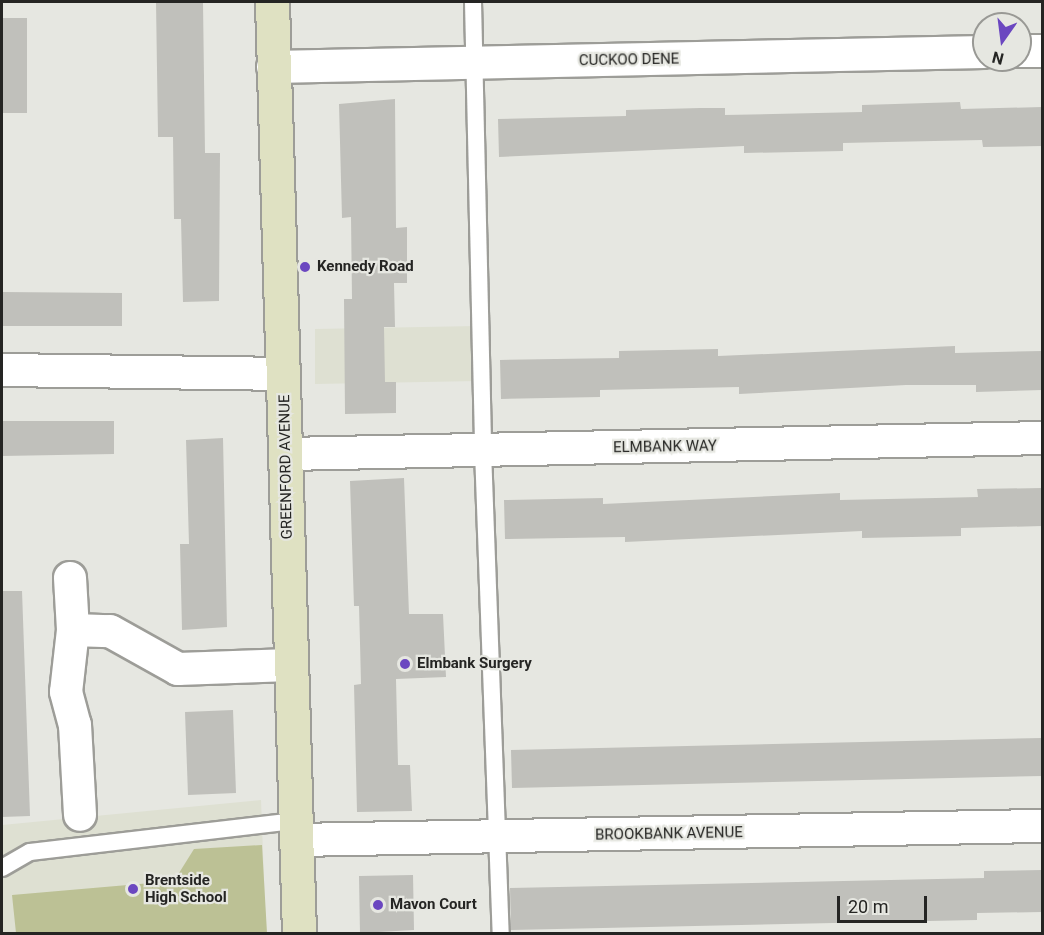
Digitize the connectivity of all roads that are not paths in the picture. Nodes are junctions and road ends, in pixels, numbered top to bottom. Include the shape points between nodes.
1 (272, 2) edge
2 (473, 2) edge
3 (972, 52) edge
4 (475, 63) junction
5 (273, 67) junction
6 (2, 370) edge
7 (284, 374) junction
8 (1042, 438) edge
9 (483, 451) junction
10 (287, 454) junction
11 (70, 578) dead end
12 (73, 630) junction
13 (290, 665) junction
14 (80, 815) dead end
15 (1042, 826) edge
16 (296, 831) junction
17 (498, 837) junction
18 (2, 868) edge
19 (299, 933) edge
20 (501, 933) edge

1 - 5 street, GREENFORD AVENUE
2 - 4 lane
3 - 4 street, CUCKOO DENE
4 - 5 street, CUCKOO DENE
4 - 9 lane
5 - 7 street, GREENFORD AVENUE
6 - 7 street
7 - 10 street, GREENFORD AVENUE
8 - 9 street, ELMBANK WAY
9 - 10 street, ELMBANK WAY
9 - 17 lane
10 - 13 street, GREENFORD AVENUE
11 - 12 street
12 - 13 street via 110,631 178,669
12 - 14 street via 66,692 75,725
13 - 16 street, GREENFORD AVENUE
15 - 17 street, BROOKBANK AVENUE
16 - 17 street, BROOKBANK AVENUE
16 - 18 lane via 30,852
16 - 19 street, GREENFORD AVENUE
17 - 20 lane

